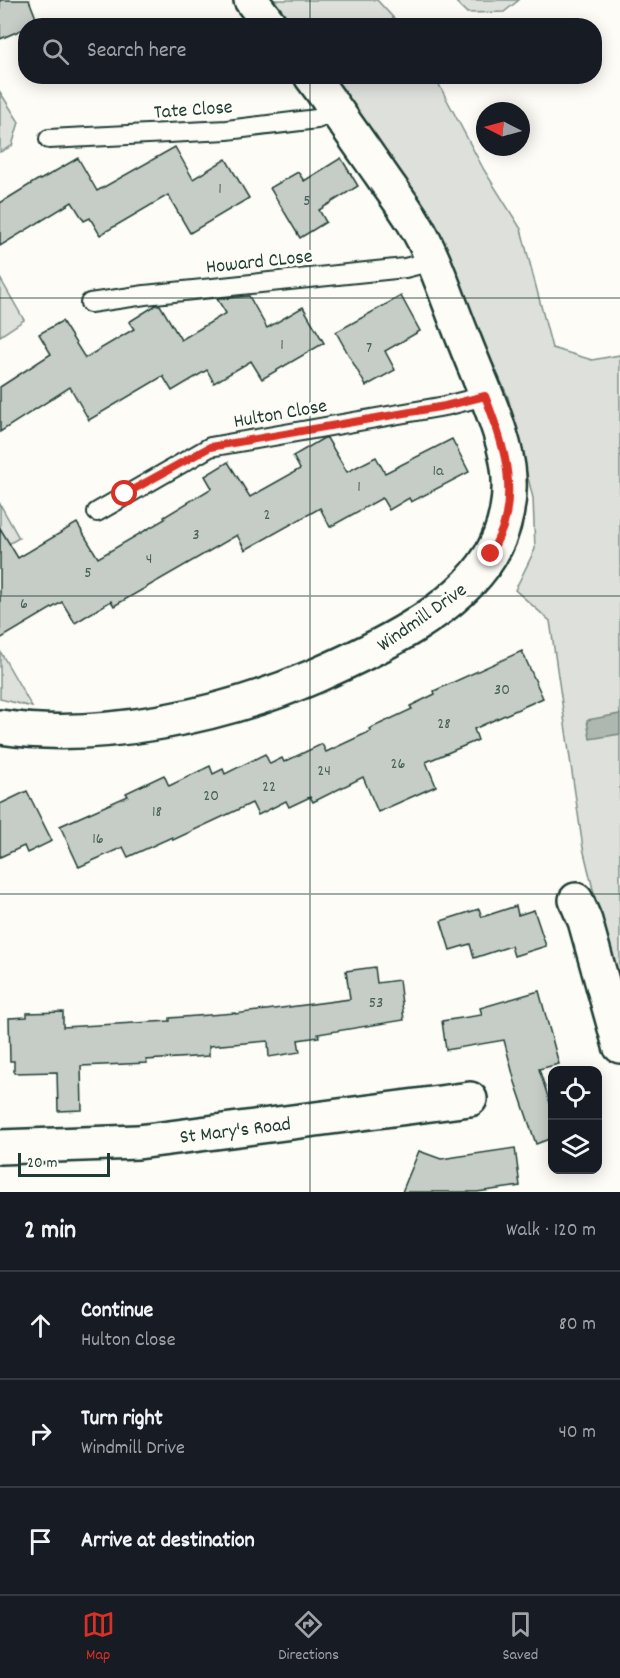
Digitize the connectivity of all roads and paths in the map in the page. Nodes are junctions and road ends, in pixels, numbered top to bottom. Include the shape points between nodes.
1 (251, 0) edge
2 (265, 18) edge
3 (317, 84) edge
4 (337, 110) junction
5 (49, 139) dead end
6 (433, 261) junction
7 (90, 303) dead end
8 (485, 396) junction
9 (97, 512) dead end
10 (0, 727) edge
11 (576, 900) dead end
12 (620, 1046) edge
13 (470, 1099) dead end
14 (0, 1147) edge

1 - 2 street
3 - 4 street, Windmill Drive
4 - 5 lane, Tate Close via 317,119 227,130
4 - 6 street, Windmill Drive via 415,224
6 - 7 lane, Howard CLose via 405,268
6 - 8 street, Windmill Drive
8 - 9 lane, Hulton Close via 210,447
8 - 10 street, Windmill Drive via 501,436 508,468 509,499 503,525 491,554 474,578 411,627 306,680 243,702 132,727 78,732
11 - 12 street
13 - 14 street, St Mary's Road via 138,1142

